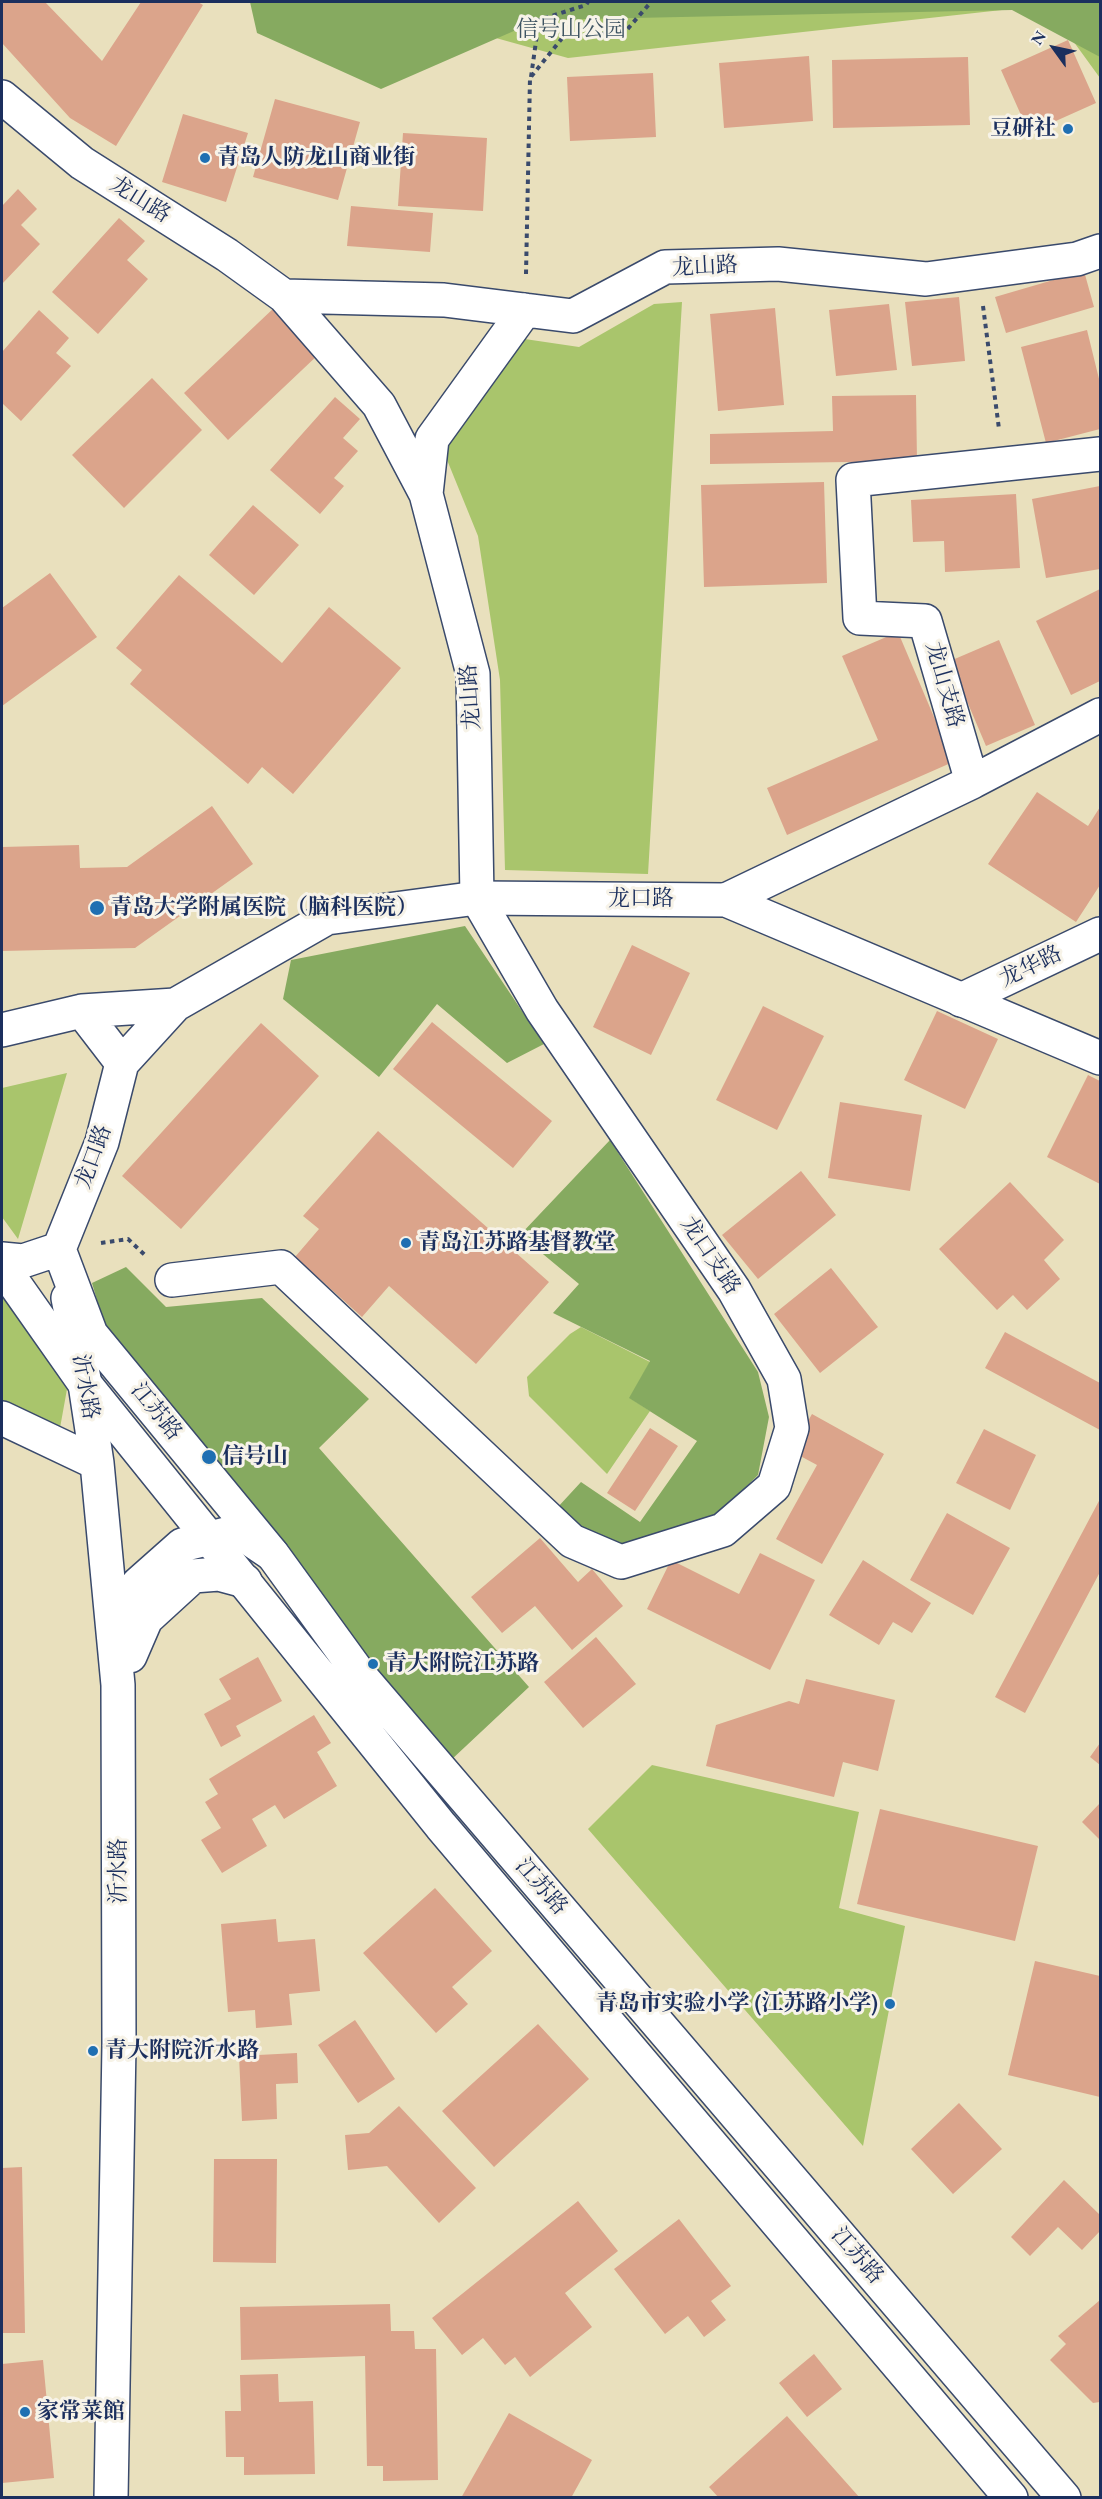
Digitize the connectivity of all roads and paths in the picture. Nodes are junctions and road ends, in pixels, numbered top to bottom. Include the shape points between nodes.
1 (588, 2) edge
2 (651, 2) edge
3 (531, 78) junction
4 (2, 97) edge
5 (1101, 251) edge
6 (526, 261) dead end
7 (979, 272) junction
8 (284, 296) junction
9 (525, 310) junction
10 (1101, 454) edge
11 (1003, 466) junction
12 (426, 494) junction
13 (1101, 715) edge
14 (972, 782) junction
15 (477, 898) junction
16 (726, 900) junction
17 (1101, 934) edge
18 (961, 1000) junction
19 (175, 1005) junction
20 (82, 1011) junction
21 (2, 1030) edge
22 (1101, 1058) edge
23 (122, 1064) junction
24 (59, 1249) junction
25 (2, 1259) edge
26 (2, 1266) edge
27 (172, 1280) joint
28 (85, 1384) junction
29 (2, 1418) edge
30 (97, 1463) junction
31 (210, 1538) junction
32 (273, 1555) junction
33 (245, 1581) junction
34 (118, 1685) junction
35 (111, 2498) edge
36 (1011, 2498) edge
37 (1064, 2498) edge

1 - 3 path via 539,20
2 - 3 path via 625,32 563,37
3 - 6 path
4 - 8 street, 龙山路 via 82,163
5 - 7 street, 龙山路 via 1077,259
7 - 9 street, 龙山路 via 926,279 778,264 665,267 573,316
7 - 11 path
8 - 9 street, 龙山路 via 444,300
8 - 12 street, 龙山路 via 380,405
9 - 12 street via 432,439
10 - 11 street, 龙山支路
11 - 14 street, 龙山支路 via 853,480 860,618 925,621
12 - 15 street, 龙山路 via 473,674
13 - 14 street
14 - 16 street
15 - 16 street, 龙口路
15 - 19 street, 龙口路 via 327,918
15 - 27 street, 龙口支路 via 542,1010 734,1290 784,1379 792,1428 774,1486 723,1530 621,1562 572,1541 281,1267
16 - 18 street, 龙口路
17 - 18 street, 龙华路
18 - 22 street, 龙口路
19 - 20 street, 龙口路
19 - 23 street, 龙口路
20 - 21 street, 龙口路
20 - 23 street
23 - 24 street, 龙口路 via 102,1142
24 - 25 street via 23,1261
24 - 27 path via 128,1239
24 - 28 street, 沂水路
24 - 32 street, 江苏路 via 91,1334
26 - 28 street, 江苏路
28 - 30 street, 沂水路
28 - 31 street, 江苏路
29 - 30 street
30 - 34 street, 沂水路
31 - 32 street via 238,1531
31 - 33 street, 江苏路
31 - 34 street via 182,1545 138,1584 124,1615
32 - 37 street, 江苏路 via 363,1679
33 - 34 street via 219,1574 193,1576 146,1619
33 - 36 street, 江苏路 via 441,1826
34 - 35 street, 沂水路 via 120,2045

